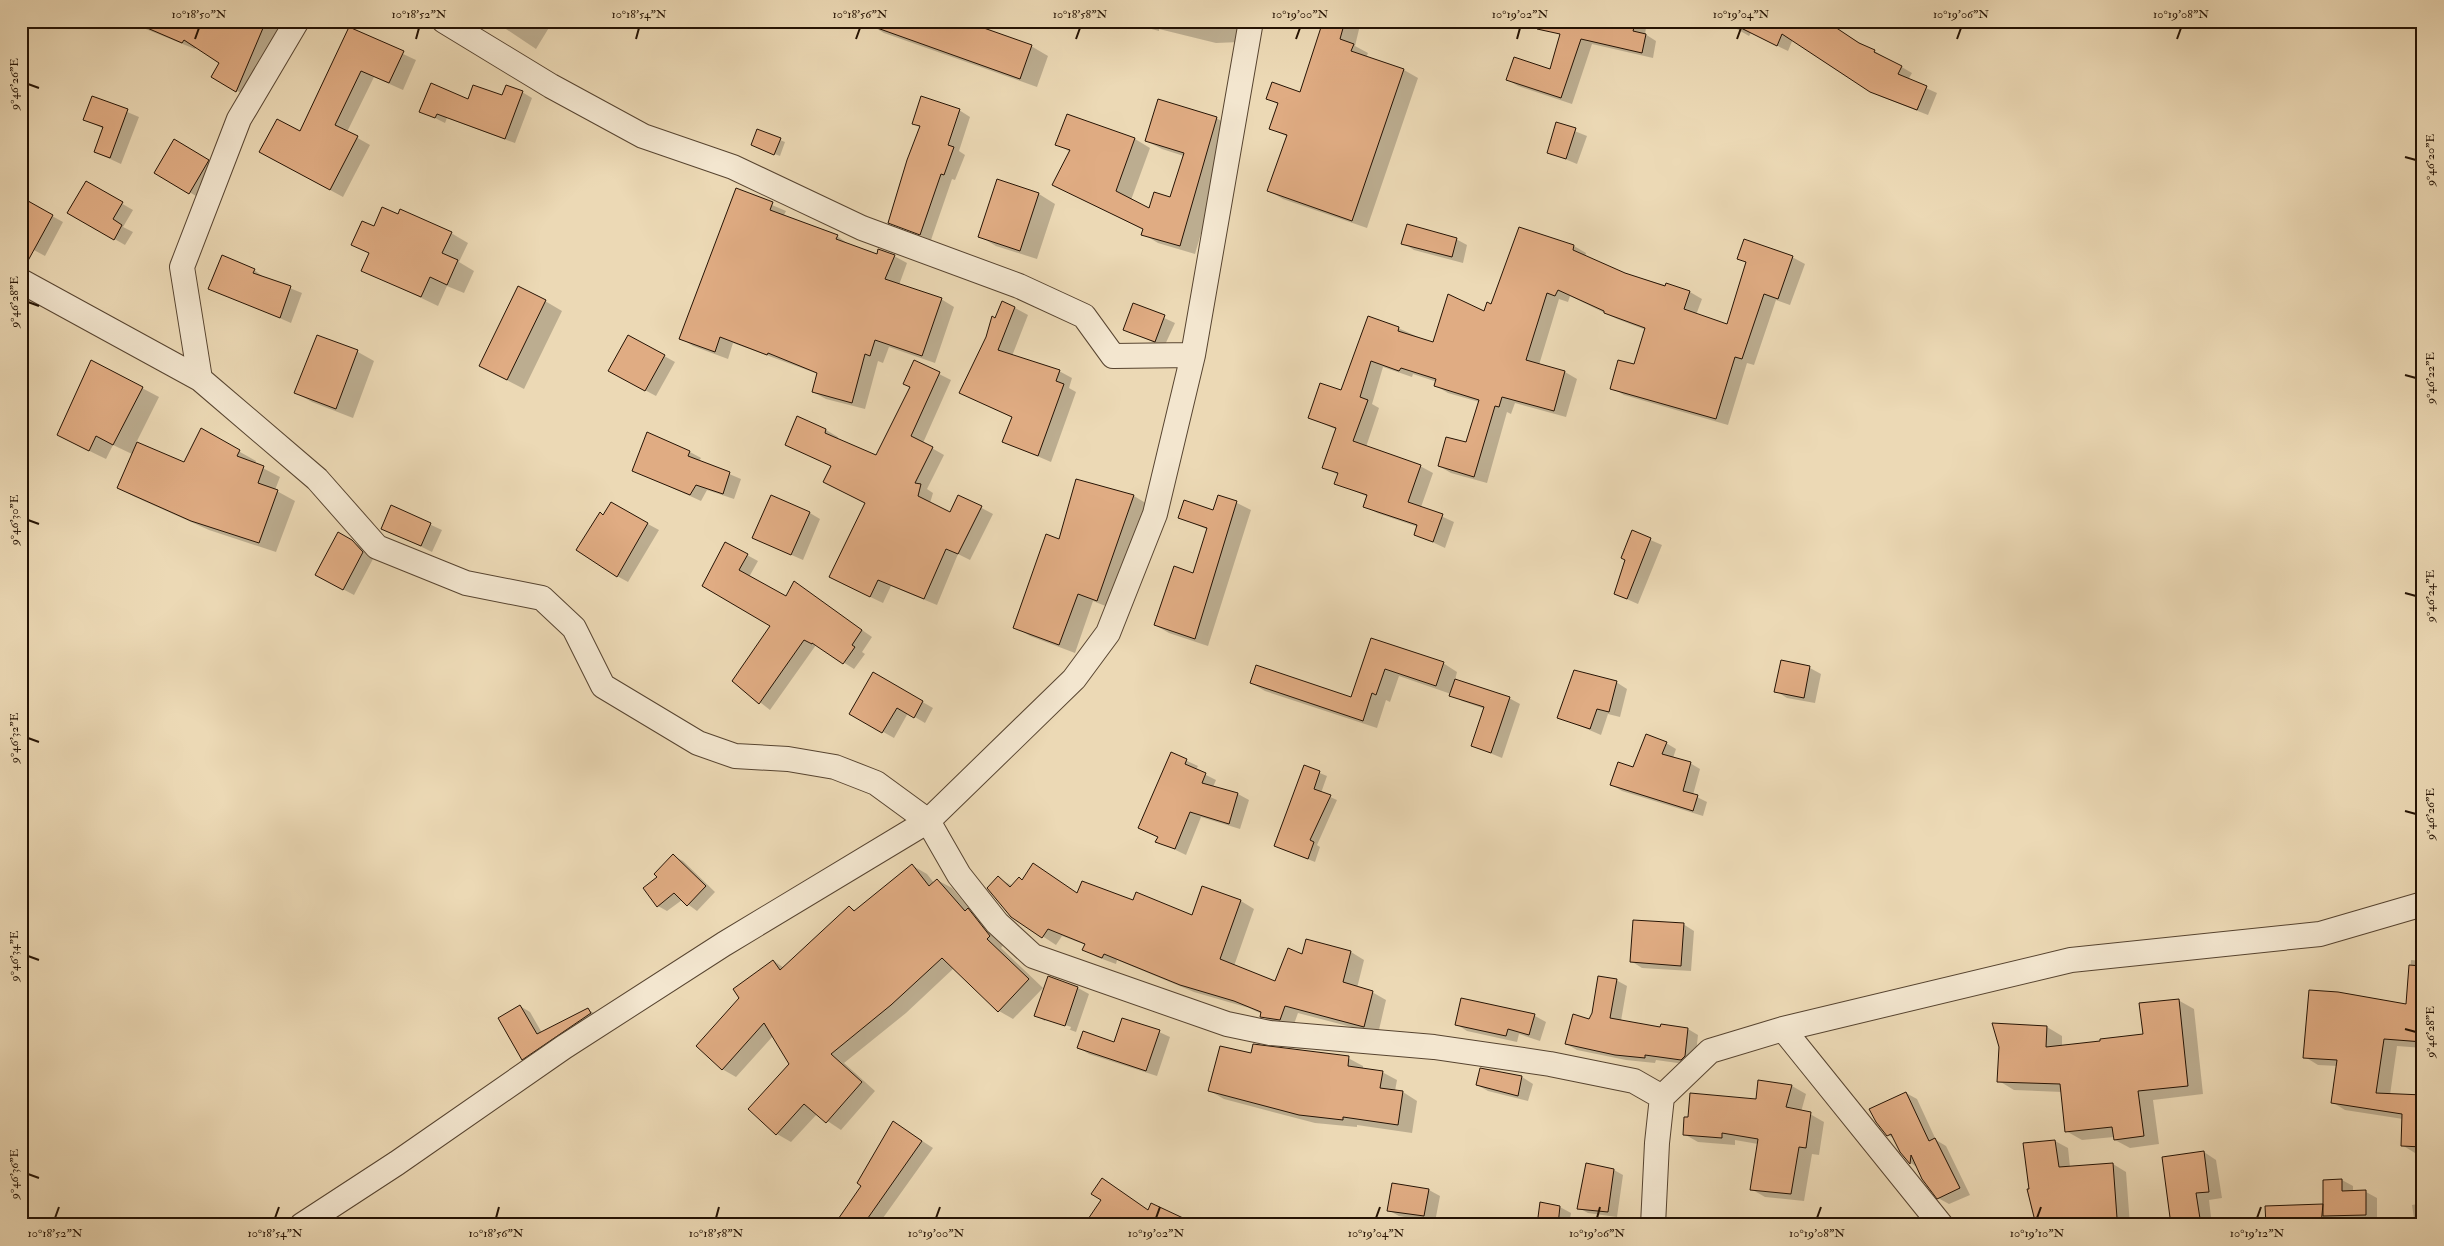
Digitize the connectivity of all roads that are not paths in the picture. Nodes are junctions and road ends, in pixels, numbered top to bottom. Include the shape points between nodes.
1 (298, 21) edge
2 (444, 21) edge
3 (1250, 21) edge
4 (21, 282) edge
5 (1193, 355) junction
6 (200, 379) junction
7 (928, 821) junction
8 (2423, 904) edge
9 (1783, 1029) junction
10 (1662, 1097) junction
11 (302, 1225) edge
12 (1653, 1225) edge
13 (1940, 1225) edge

1 - 6 street via 239,119 182,267
2 - 5 street via 550,86 643,136 732,166 862,228 1019,286 1084,316 1113,356
3 - 5 street
4 - 6 street
5 - 7 street via 1156,514 1108,633 1074,679
6 - 7 street via 317,479 377,547 466,583 542,598 574,628 603,686 698,743 736,756 788,759 835,767 876,783
7 - 10 street via 959,875 997,924 1033,956 1236,1026 1270,1033 1434,1047 1550,1064 1634,1082
7 - 11 street via 724,944 564,1047
8 - 9 street via 2320,934 2071,960
9 - 10 street via 1710,1051
9 - 13 street
10 - 12 street

